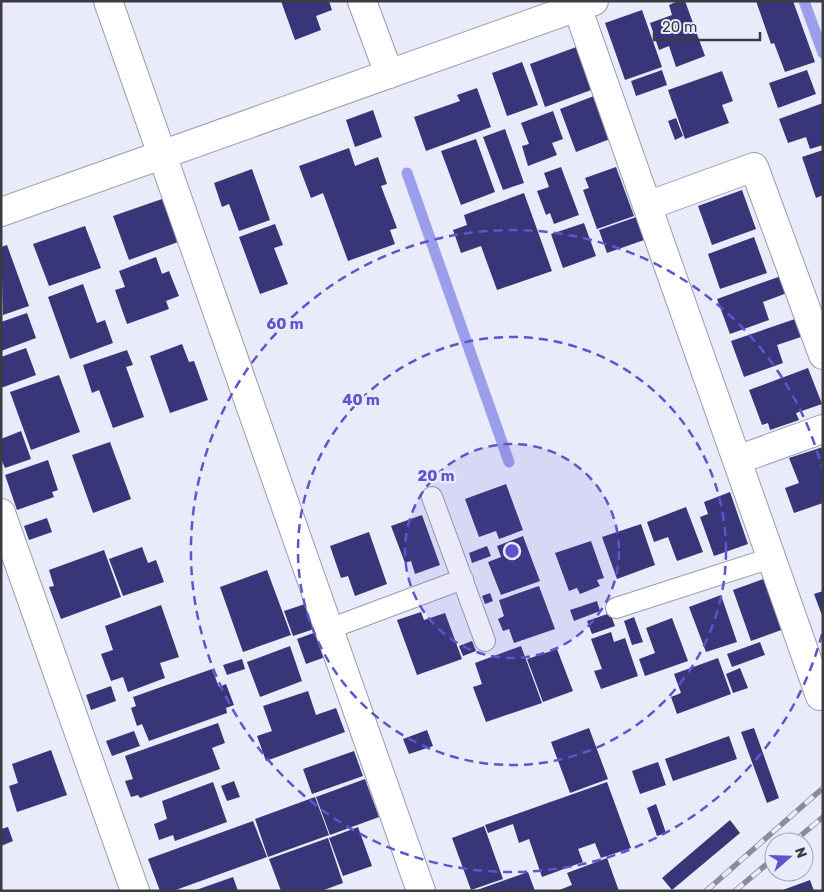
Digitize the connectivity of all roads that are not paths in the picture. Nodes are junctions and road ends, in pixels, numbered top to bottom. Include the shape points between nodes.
1 (108, 1) edge
2 (362, 1) edge
3 (582, 3) edge
4 (389, 74) junction
5 (163, 154) junction
6 (647, 206) junction
7 (1, 212) edge
8 (823, 356) edge
9 (823, 429) edge
10 (737, 460) junction
11 (432, 496) dead end
12 (1, 513) edge
13 (771, 558) junction
14 (463, 579) junction
15 (616, 608) dead end
16 (329, 629) junction
17 (485, 641) dead end
18 (820, 696) dead end
19 (134, 891) edge
20 (421, 891) edge

1 - 5 street
2 - 4 street
3 - 4 street
3 - 6 street
4 - 5 street
5 - 7 street
5 - 16 street
6 - 8 street via 754,167
6 - 10 street
9 - 10 street
10 - 13 street
11 - 14 lane
12 - 19 street
13 - 15 lane
13 - 18 street
14 - 16 lane
14 - 17 lane
16 - 20 street

